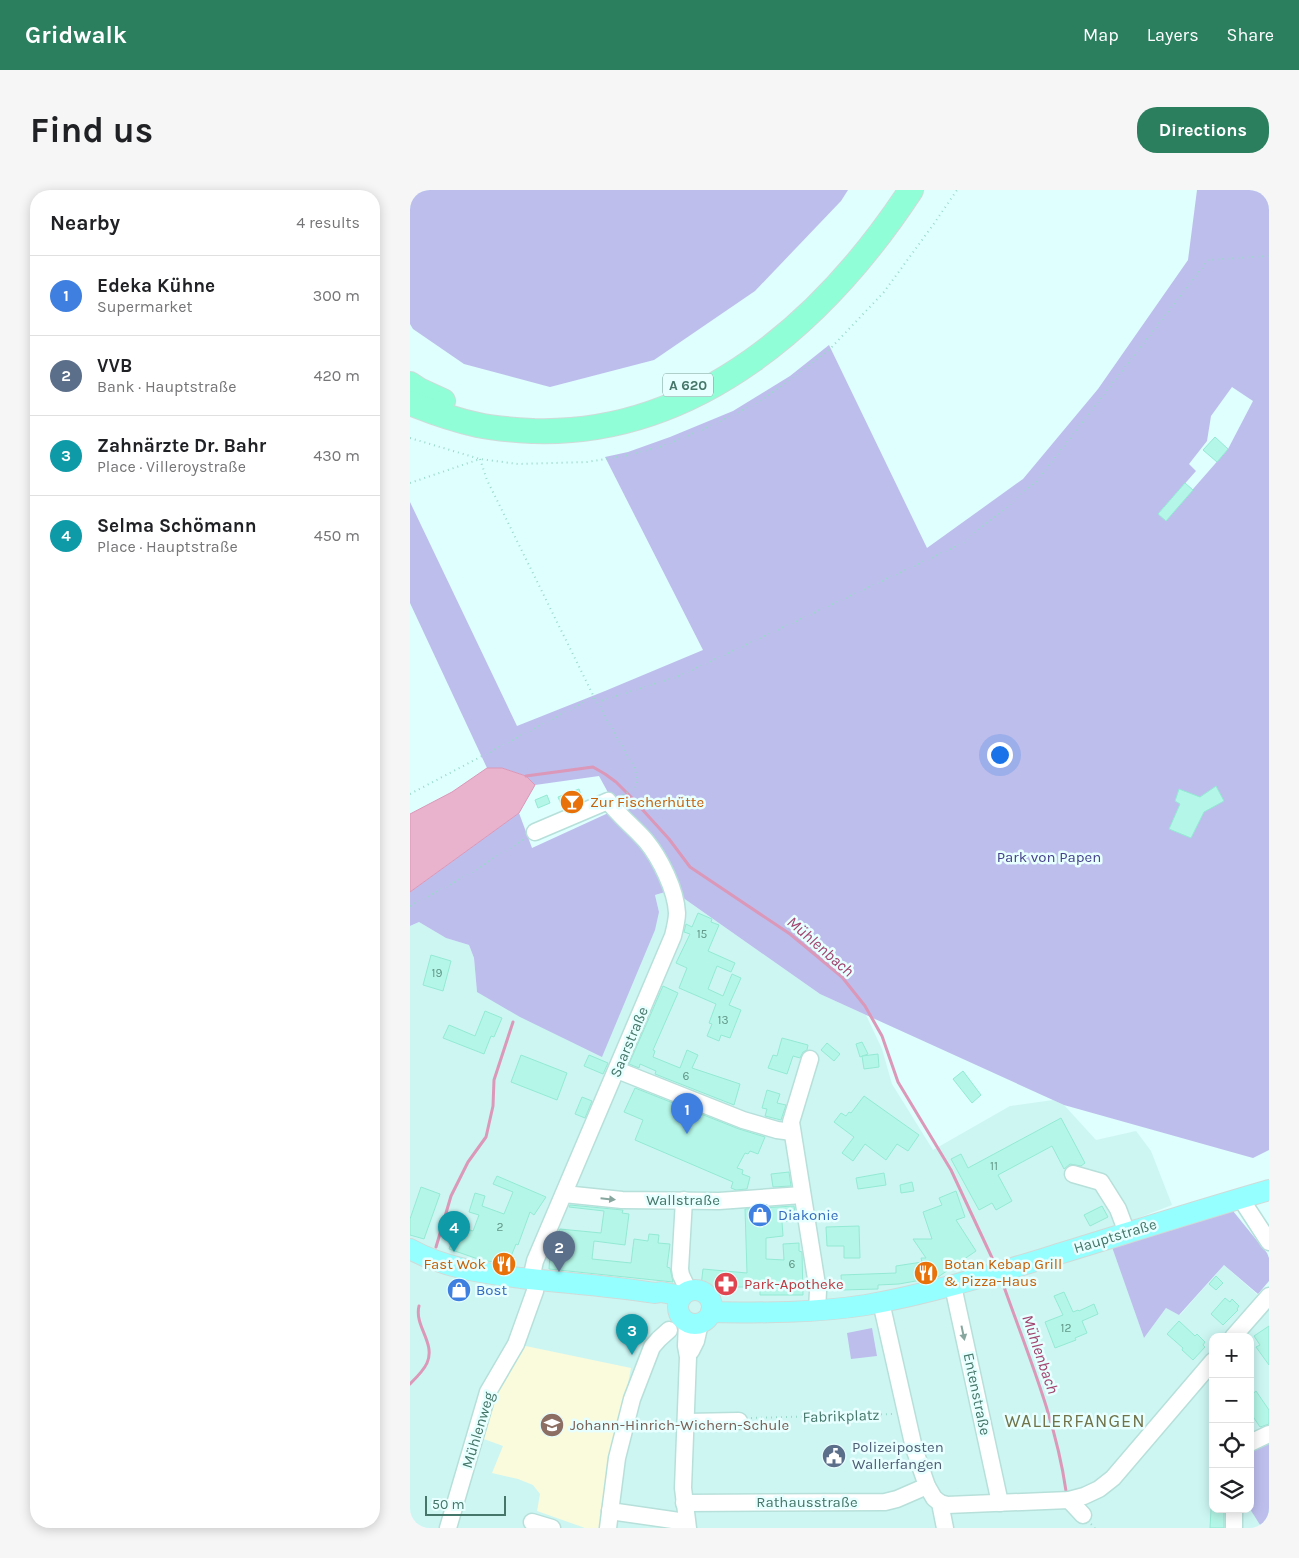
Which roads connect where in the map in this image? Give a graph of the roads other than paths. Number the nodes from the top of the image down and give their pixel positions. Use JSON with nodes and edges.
{"nodes":[{"id":1,"x":897,"y":190,"type":"edge"},
{"id":2,"x":912,"y":190,"type":"edge"},
{"id":3,"x":410,"y":384,"type":"edge"},
{"id":4,"x":410,"y":403,"type":"edge"},
{"id":5,"x":535,"y":832,"type":"road end"},
{"id":6,"x":810,"y":1059,"type":"dead end"},
{"id":7,"x":617,"y":1070,"type":"junction"},
{"id":8,"x":792,"y":1132,"type":"junction"},
{"id":9,"x":1073,"y":1174,"type":"dead end"},
{"id":10,"x":1269,"y":1190,"type":"edge"},
{"id":11,"x":564,"y":1194,"type":"junction"},
{"id":12,"x":802,"y":1195,"type":"junction"},
{"id":13,"x":1241,"y":1198,"type":"junction"},
{"id":14,"x":684,"y":1200,"type":"junction"},
{"id":15,"x":1127,"y":1233,"type":"junction"},
{"id":16,"x":1269,"y":1242,"type":"edge"},
{"id":17,"x":423,"y":1255,"type":"edge"},
{"id":18,"x":534,"y":1279,"type":"junction"},
{"id":19,"x":953,"y":1286,"type":"junction"},
{"id":20,"x":1269,"y":1296,"type":"edge"},
{"id":21,"x":881,"y":1302,"type":"junction"},
{"id":22,"x":694,"y":1308,"type":"junction"},
{"id":23,"x":817,"y":1310,"type":"junction"},
{"id":24,"x":669,"y":1330,"type":"dead end"},
{"id":25,"x":1237,"y":1333,"type":"edge"},
{"id":26,"x":1209,"y":1366,"type":"edge"},
{"id":27,"x":739,"y":1421,"type":"road end"},
{"id":28,"x":686,"y":1422,"type":"junction"},
{"id":29,"x":1269,"y":1434,"type":"edge"},
{"id":30,"x":1254,"y":1441,"type":"edge"},
{"id":31,"x":927,"y":1486,"type":"junction"},
{"id":32,"x":1069,"y":1500,"type":"junction"},
{"id":33,"x":684,"y":1503,"type":"junction"},
{"id":34,"x":940,"y":1503,"type":"junction"},
{"id":35,"x":1000,"y":1503,"type":"junction"},
{"id":36,"x":610,"y":1511,"type":"junction"},
{"id":37,"x":1234,"y":1513,"type":"edge"},
{"id":38,"x":1083,"y":1515,"type":"dead end"},
{"id":39,"x":532,"y":1522,"type":"dead end"},
{"id":40,"x":687,"y":1525,"type":"edge"},
{"id":41,"x":448,"y":1528,"type":"edge"},
{"id":42,"x":550,"y":1528,"type":"edge"},
{"id":43,"x":608,"y":1528,"type":"edge"},
{"id":44,"x":945,"y":1528,"type":"edge"},
{"id":45,"x":1234,"y":1528,"type":"edge"}],
"edges":[{"from":1,"to":3,"type":"highway","number":"A 620"},
{"from":2,"to":4,"type":"highway"},
{"from":5,"to":7,"type":"street","name":"Saarstraße"},
{"from":6,"to":8,"type":"street"},
{"from":7,"to":8,"type":"street"},
{"from":7,"to":11,"type":"street","name":"Saarstraße"},
{"from":8,"to":12,"type":"street"},
{"from":9,"to":15,"type":"street"},
{"from":10,"to":13,"type":"main road","name":"Hauptstraße"},
{"from":11,"to":14,"type":"street","name":"Wallstraße","one_way":true},
{"from":11,"to":18,"type":"street","name":"Saarstraße"},
{"from":12,"to":14,"type":"street","name":"Wallstraße"},
{"from":12,"to":23,"type":"street"},
{"from":13,"to":15,"type":"main road","name":"Hauptstraße"},
{"from":13,"to":16,"type":"street"},
{"from":14,"to":22,"type":"street"},
{"from":15,"to":19,"type":"main road","name":"Hauptstraße"},
{"from":17,"to":18,"type":"main road","name":"Hauptstraße"},
{"from":18,"to":22,"type":"main road","name":"Hauptstraße"},
{"from":18,"to":41,"type":"street","name":"Mühlenweg"},
{"from":19,"to":21,"type":"main road","name":"Hauptstraße"},
{"from":19,"to":35,"type":"street","name":"Entenstraße","one_way":true},
{"from":20,"to":25,"type":"street"},
{"from":21,"to":23,"type":"main road","name":"Hauptstraße"},
{"from":21,"to":31,"type":"street"},
{"from":22,"to":23,"type":"main road","name":"Hauptstraße"},
{"from":22,"to":28,"type":"street"},
{"from":24,"to":36,"type":"street"},
{"from":26,"to":32,"type":"street"},
{"from":27,"to":28,"type":"street"},
{"from":28,"to":33,"type":"street"},
{"from":29,"to":30,"type":"street"},
{"from":31,"to":33,"type":"street","name":"Rathausstraße"},
{"from":31,"to":34,"type":"street"},
{"from":32,"to":35,"type":"street"},
{"from":32,"to":38,"type":"street"},
{"from":33,"to":40,"type":"street"},
{"from":34,"to":35,"type":"street"},
{"from":34,"to":44,"type":"street"},
{"from":36,"to":40,"type":"street"},
{"from":36,"to":43,"type":"street"},
{"from":37,"to":45,"type":"street"},
{"from":39,"to":42,"type":"street"}]}
